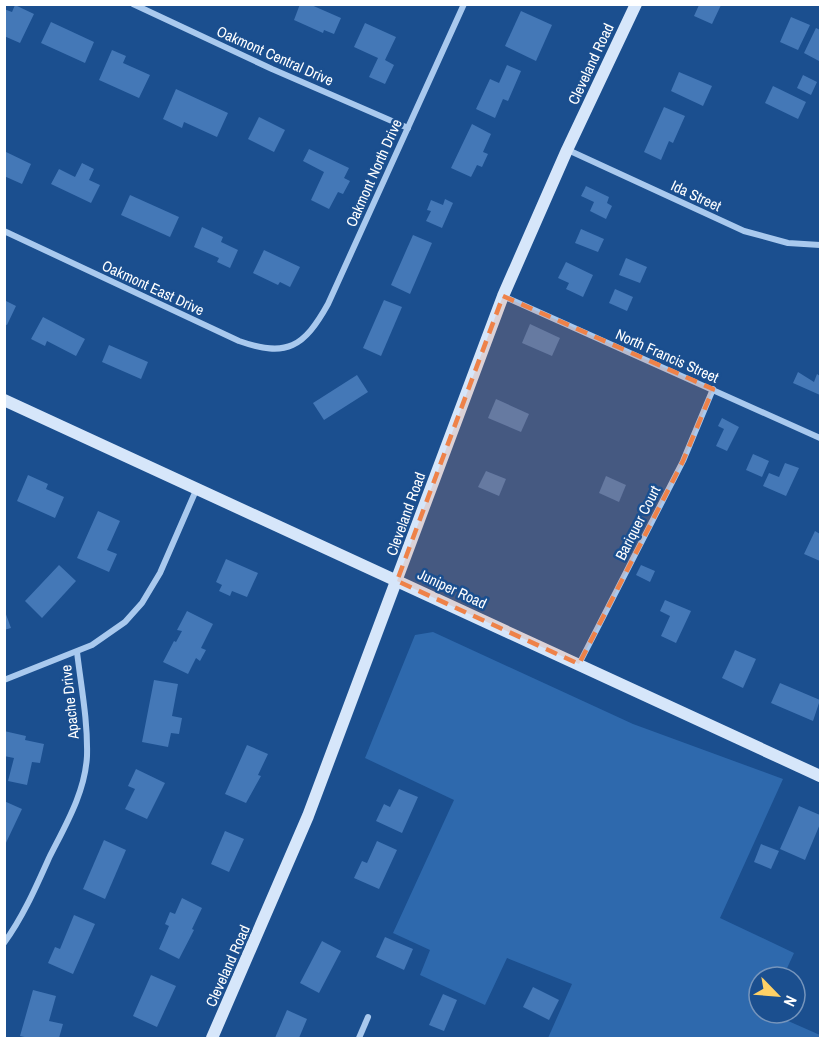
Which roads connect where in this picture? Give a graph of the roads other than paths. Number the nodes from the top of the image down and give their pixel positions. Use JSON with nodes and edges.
{"nodes":[{"id":1,"x":133,"y":4,"type":"edge"},
{"id":2,"x":465,"y":4,"type":"edge"},
{"id":3,"x":636,"y":4,"type":"edge"},
{"id":4,"x":408,"y":128,"type":"junction"},
{"id":5,"x":567,"y":150,"type":"junction"},
{"id":6,"x":4,"y":231,"type":"edge"},
{"id":7,"x":820,"y":245,"type":"edge"},
{"id":8,"x":504,"y":296,"type":"junction"},
{"id":9,"x":296,"y":344,"type":"joint"},
{"id":10,"x":712,"y":389,"type":"junction"},
{"id":11,"x":4,"y":400,"type":"edge"},
{"id":12,"x":820,"y":438,"type":"edge"},
{"id":13,"x":197,"y":487,"type":"junction"},
{"id":14,"x":398,"y":581,"type":"junction"},
{"id":15,"x":77,"y":652,"type":"junction"},
{"id":16,"x":579,"y":664,"type":"junction"},
{"id":17,"x":4,"y":680,"type":"edge"},
{"id":18,"x":820,"y":776,"type":"edge"},
{"id":19,"x":4,"y":943,"type":"edge"},
{"id":20,"x":368,"y":1017,"type":"dead end"},
{"id":21,"x":212,"y":1038,"type":"edge"},
{"id":22,"x":359,"y":1038,"type":"edge"}],
"edges":[{"from":1,"to":4,"type":"street","name":"Oakmont Central Drive"},
{"from":2,"to":4,"type":"street","name":"Oakmont North Drive"},
{"from":3,"to":5,"type":"main road","name":"Cleveland Road"},
{"from":4,"to":9,"type":"street","name":"Oakmont North Drive"},
{"from":5,"to":7,"type":"street","name":"Ida Street"},
{"from":5,"to":8,"type":"main road","name":"Cleveland Road"},
{"from":6,"to":9,"type":"street","name":"Oakmont East Drive"},
{"from":8,"to":10,"type":"street","name":"North Francis Street"},
{"from":8,"to":14,"type":"main road","name":"Cleveland Road"},
{"from":10,"to":12,"type":"street","name":"North Francis Street"},
{"from":10,"to":16,"type":"street","name":"Bariquer Court"},
{"from":11,"to":13,"type":"main road","name":"Juniper Road"},
{"from":13,"to":14,"type":"main road","name":"Juniper Road"},
{"from":13,"to":15,"type":"street","name":"Apache Drive"},
{"from":14,"to":16,"type":"main road","name":"Juniper Road"},
{"from":14,"to":21,"type":"main road","name":"Cleveland Road"},
{"from":15,"to":17,"type":"street"},
{"from":15,"to":19,"type":"street","name":"Apache Drive"},
{"from":16,"to":18,"type":"main road","name":"Juniper Road"},
{"from":20,"to":22,"type":"street"}]}
